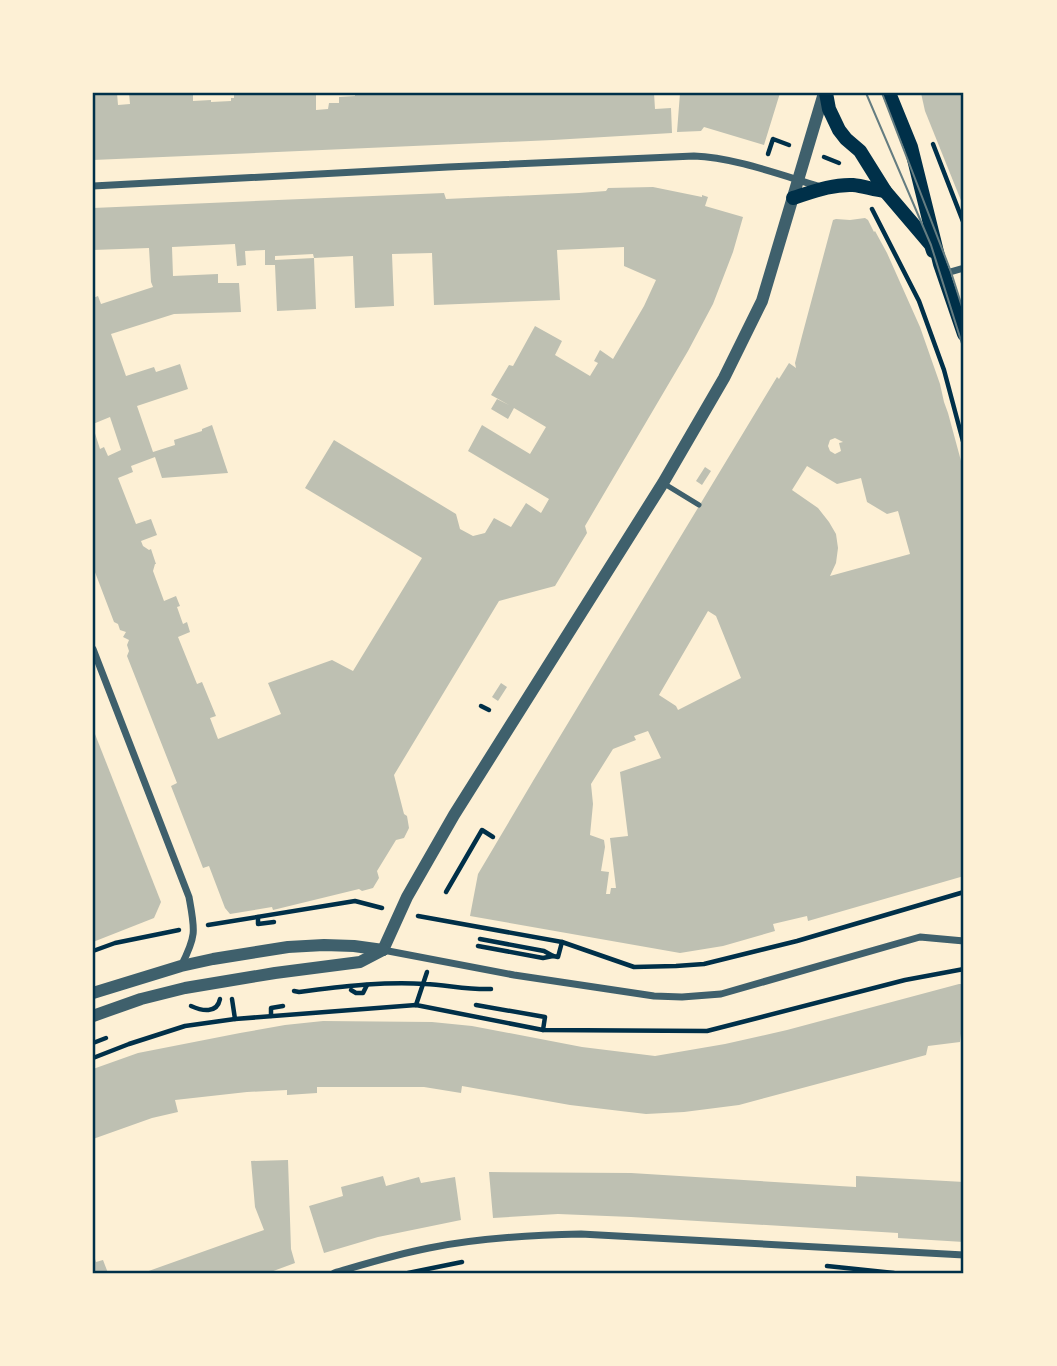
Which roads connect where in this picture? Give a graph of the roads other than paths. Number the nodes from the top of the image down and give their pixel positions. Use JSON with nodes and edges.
{"nodes":[{"id":1,"x":825,"y":93,"type":"edge"},
{"id":2,"x":888,"y":93,"type":"edge"},
{"id":3,"x":798,"y":180,"type":"junction"},
{"id":4,"x":93,"y":186,"type":"edge"},
{"id":5,"x":825,"y":189,"type":"junction"},
{"id":6,"x":885,"y":191,"type":"junction"},
{"id":7,"x":793,"y":198,"type":"junction"},
{"id":8,"x":964,"y":268,"type":"edge"},
{"id":9,"x":942,"y":269,"type":"junction"},
{"id":10,"x":964,"y":334,"type":"edge"},
{"id":11,"x":663,"y":483,"type":"junction"},
{"id":12,"x":699,"y":505,"type":"dead end"},
{"id":13,"x":93,"y":649,"type":"edge"},
{"id":14,"x":964,"y":941,"type":"edge"},
{"id":15,"x":383,"y":950,"type":"junction"},
{"id":16,"x":181,"y":966,"type":"junction"},
{"id":17,"x":93,"y":993,"type":"edge"},
{"id":18,"x":93,"y":1016,"type":"edge"},
{"id":19,"x":964,"y":1255,"type":"edge"},
{"id":20,"x":334,"y":1273,"type":"edge"}],
"edges":[{"from":1,"to":3,"type":"street"},
{"from":1,"to":6,"type":"main road"},
{"from":2,"to":9,"type":"main road"},
{"from":3,"to":4,"type":"street"},
{"from":3,"to":5,"type":"street"},
{"from":3,"to":7,"type":"street"},
{"from":5,"to":6,"type":"main road"},
{"from":5,"to":7,"type":"main road"},
{"from":6,"to":9,"type":"main road"},
{"from":7,"to":11,"type":"street"},
{"from":8,"to":9,"type":"street"},
{"from":9,"to":10,"type":"main road"},
{"from":11,"to":12,"type":"lane"},
{"from":11,"to":15,"type":"street"},
{"from":13,"to":16,"type":"street"},
{"from":14,"to":15,"type":"street"},
{"from":15,"to":16,"type":"street"},
{"from":15,"to":18,"type":"street"},
{"from":16,"to":17,"type":"street"},
{"from":19,"to":20,"type":"street"}]}
